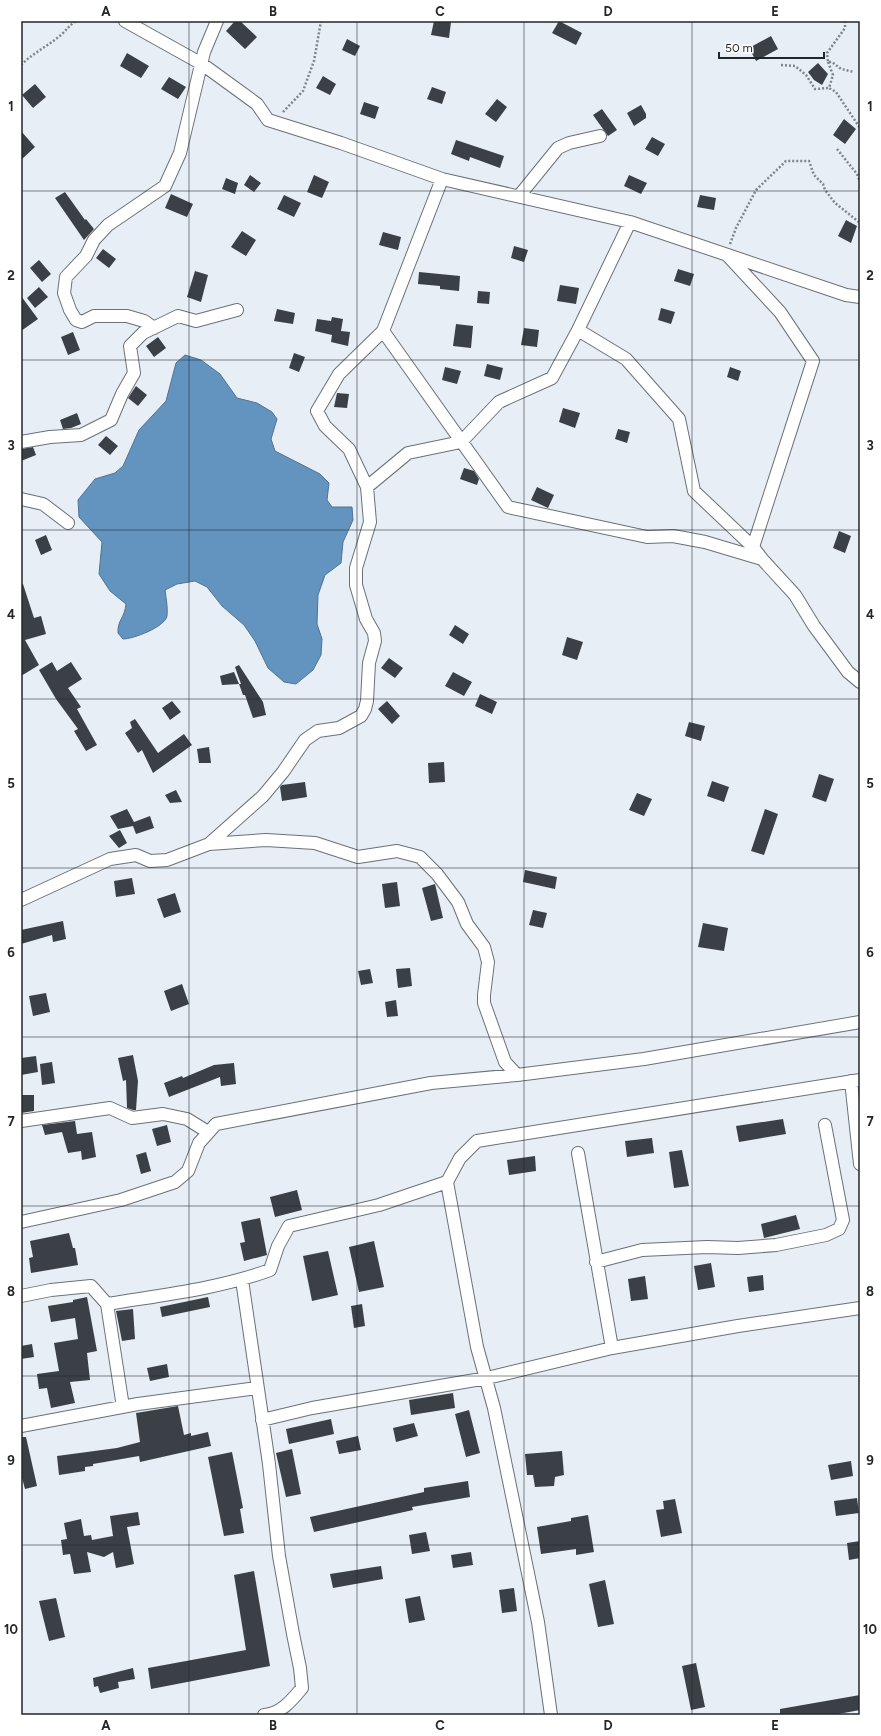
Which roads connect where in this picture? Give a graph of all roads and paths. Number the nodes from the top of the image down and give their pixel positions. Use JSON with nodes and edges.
{"nodes":[{"id":1,"x":76,"y":21,"type":"edge"},
{"id":2,"x":125,"y":21,"type":"edge"},
{"id":3,"x":217,"y":21,"type":"edge"},
{"id":4,"x":321,"y":21,"type":"edge"},
{"id":5,"x":845,"y":21,"type":"edge"},
{"id":6,"x":828,"y":62,"type":"junction"},
{"id":7,"x":202,"y":64,"type":"junction"},
{"id":8,"x":21,"y":65,"type":"edge"},
{"id":9,"x":781,"y":65,"type":"dead end"},
{"id":10,"x":854,"y":72,"type":"dead end"},
{"id":11,"x":829,"y":88,"type":"junction"},
{"id":12,"x":282,"y":114,"type":"dead end"},
{"id":13,"x":860,"y":128,"type":"edge"},
{"id":14,"x":600,"y":136,"type":"dead end"},
{"id":15,"x":837,"y":149,"type":"dead end"},
{"id":16,"x":442,"y":179,"type":"junction"},
{"id":17,"x":860,"y":182,"type":"edge"},
{"id":18,"x":519,"y":196,"type":"junction"},
{"id":19,"x":630,"y":222,"type":"junction"},
{"id":20,"x":860,"y":223,"type":"edge"},
{"id":21,"x":726,"y":254,"type":"junction"},
{"id":22,"x":860,"y":297,"type":"edge"},
{"id":23,"x":237,"y":310,"type":"dead end"},
{"id":24,"x":154,"y":328,"type":"junction"},
{"id":25,"x":578,"y":330,"type":"junction"},
{"id":26,"x":383,"y":331,"type":"junction"},
{"id":27,"x":21,"y":442,"type":"edge"},
{"id":28,"x":461,"y":442,"type":"junction"},
{"id":29,"x":367,"y":487,"type":"junction"},
{"id":30,"x":21,"y":498,"type":"edge"},
{"id":31,"x":68,"y":522,"type":"dead end"},
{"id":32,"x":753,"y":547,"type":"junction"},
{"id":33,"x":762,"y":559,"type":"junction"},
{"id":34,"x":860,"y":682,"type":"edge"},
{"id":35,"x":209,"y":844,"type":"junction"},
{"id":36,"x":21,"y":900,"type":"edge"},
{"id":37,"x":860,"y":1022,"type":"edge"},
{"id":38,"x":517,"y":1075,"type":"junction"},
{"id":39,"x":855,"y":1081,"type":"edge"},
{"id":40,"x":21,"y":1121,"type":"edge"},
{"id":41,"x":825,"y":1126,"type":"dead end"},
{"id":42,"x":208,"y":1132,"type":"junction"},
{"id":43,"x":578,"y":1153,"type":"dead end"},
{"id":44,"x":860,"y":1164,"type":"edge"},
{"id":45,"x":447,"y":1182,"type":"junction"},
{"id":46,"x":21,"y":1222,"type":"edge"},
{"id":47,"x":596,"y":1262,"type":"junction"},
{"id":48,"x":242,"y":1280,"type":"junction"},
{"id":49,"x":21,"y":1296,"type":"edge"},
{"id":50,"x":107,"y":1304,"type":"junction"},
{"id":51,"x":860,"y":1308,"type":"edge"},
{"id":52,"x":612,"y":1348,"type":"junction"},
{"id":53,"x":486,"y":1378,"type":"junction"},
{"id":54,"x":257,"y":1388,"type":"junction"},
{"id":55,"x":123,"y":1407,"type":"junction"},
{"id":56,"x":262,"y":1420,"type":"junction"},
{"id":57,"x":21,"y":1426,"type":"edge"},
{"id":58,"x":264,"y":1715,"type":"edge"},
{"id":59,"x":551,"y":1715,"type":"edge"}],
"edges":[{"from":1,"to":8,"type":"path"},
{"from":2,"to":7,"type":"street"},
{"from":3,"to":7,"type":"street"},
{"from":4,"to":12,"type":"path"},
{"from":5,"to":6,"type":"path"},
{"from":6,"to":10,"type":"path"},
{"from":6,"to":11,"type":"path"},
{"from":7,"to":16,"type":"street"},
{"from":7,"to":24,"type":"street"},
{"from":9,"to":11,"type":"path"},
{"from":11,"to":13,"type":"path"},
{"from":14,"to":18,"type":"street"},
{"from":15,"to":17,"type":"path"},
{"from":16,"to":18,"type":"street"},
{"from":16,"to":26,"type":"street"},
{"from":18,"to":19,"type":"street"},
{"from":19,"to":21,"type":"street"},
{"from":19,"to":25,"type":"street"},
{"from":20,"to":21,"type":"path"},
{"from":21,"to":22,"type":"street"},
{"from":21,"to":32,"type":"street"},
{"from":23,"to":24,"type":"street"},
{"from":24,"to":27,"type":"street"},
{"from":25,"to":28,"type":"street"},
{"from":25,"to":32,"type":"street"},
{"from":26,"to":28,"type":"street"},
{"from":26,"to":29,"type":"street"},
{"from":28,"to":29,"type":"street"},
{"from":28,"to":33,"type":"street"},
{"from":29,"to":35,"type":"street"},
{"from":30,"to":31,"type":"street"},
{"from":32,"to":33,"type":"street"},
{"from":33,"to":34,"type":"street"},
{"from":35,"to":36,"type":"street"},
{"from":35,"to":38,"type":"street"},
{"from":37,"to":38,"type":"street"},
{"from":38,"to":42,"type":"street"},
{"from":39,"to":44,"type":"street"},
{"from":39,"to":45,"type":"street"},
{"from":40,"to":42,"type":"street"},
{"from":41,"to":47,"type":"street"},
{"from":42,"to":46,"type":"street"},
{"from":43,"to":47,"type":"street"},
{"from":45,"to":48,"type":"street"},
{"from":45,"to":53,"type":"street"},
{"from":47,"to":52,"type":"street"},
{"from":48,"to":50,"type":"street"},
{"from":48,"to":54,"type":"street"},
{"from":49,"to":50,"type":"street"},
{"from":50,"to":55,"type":"street"},
{"from":51,"to":52,"type":"street"},
{"from":52,"to":53,"type":"street"},
{"from":53,"to":56,"type":"street"},
{"from":53,"to":59,"type":"street"},
{"from":54,"to":55,"type":"street"},
{"from":54,"to":56,"type":"street"},
{"from":55,"to":57,"type":"street"},
{"from":56,"to":58,"type":"street"}]}
